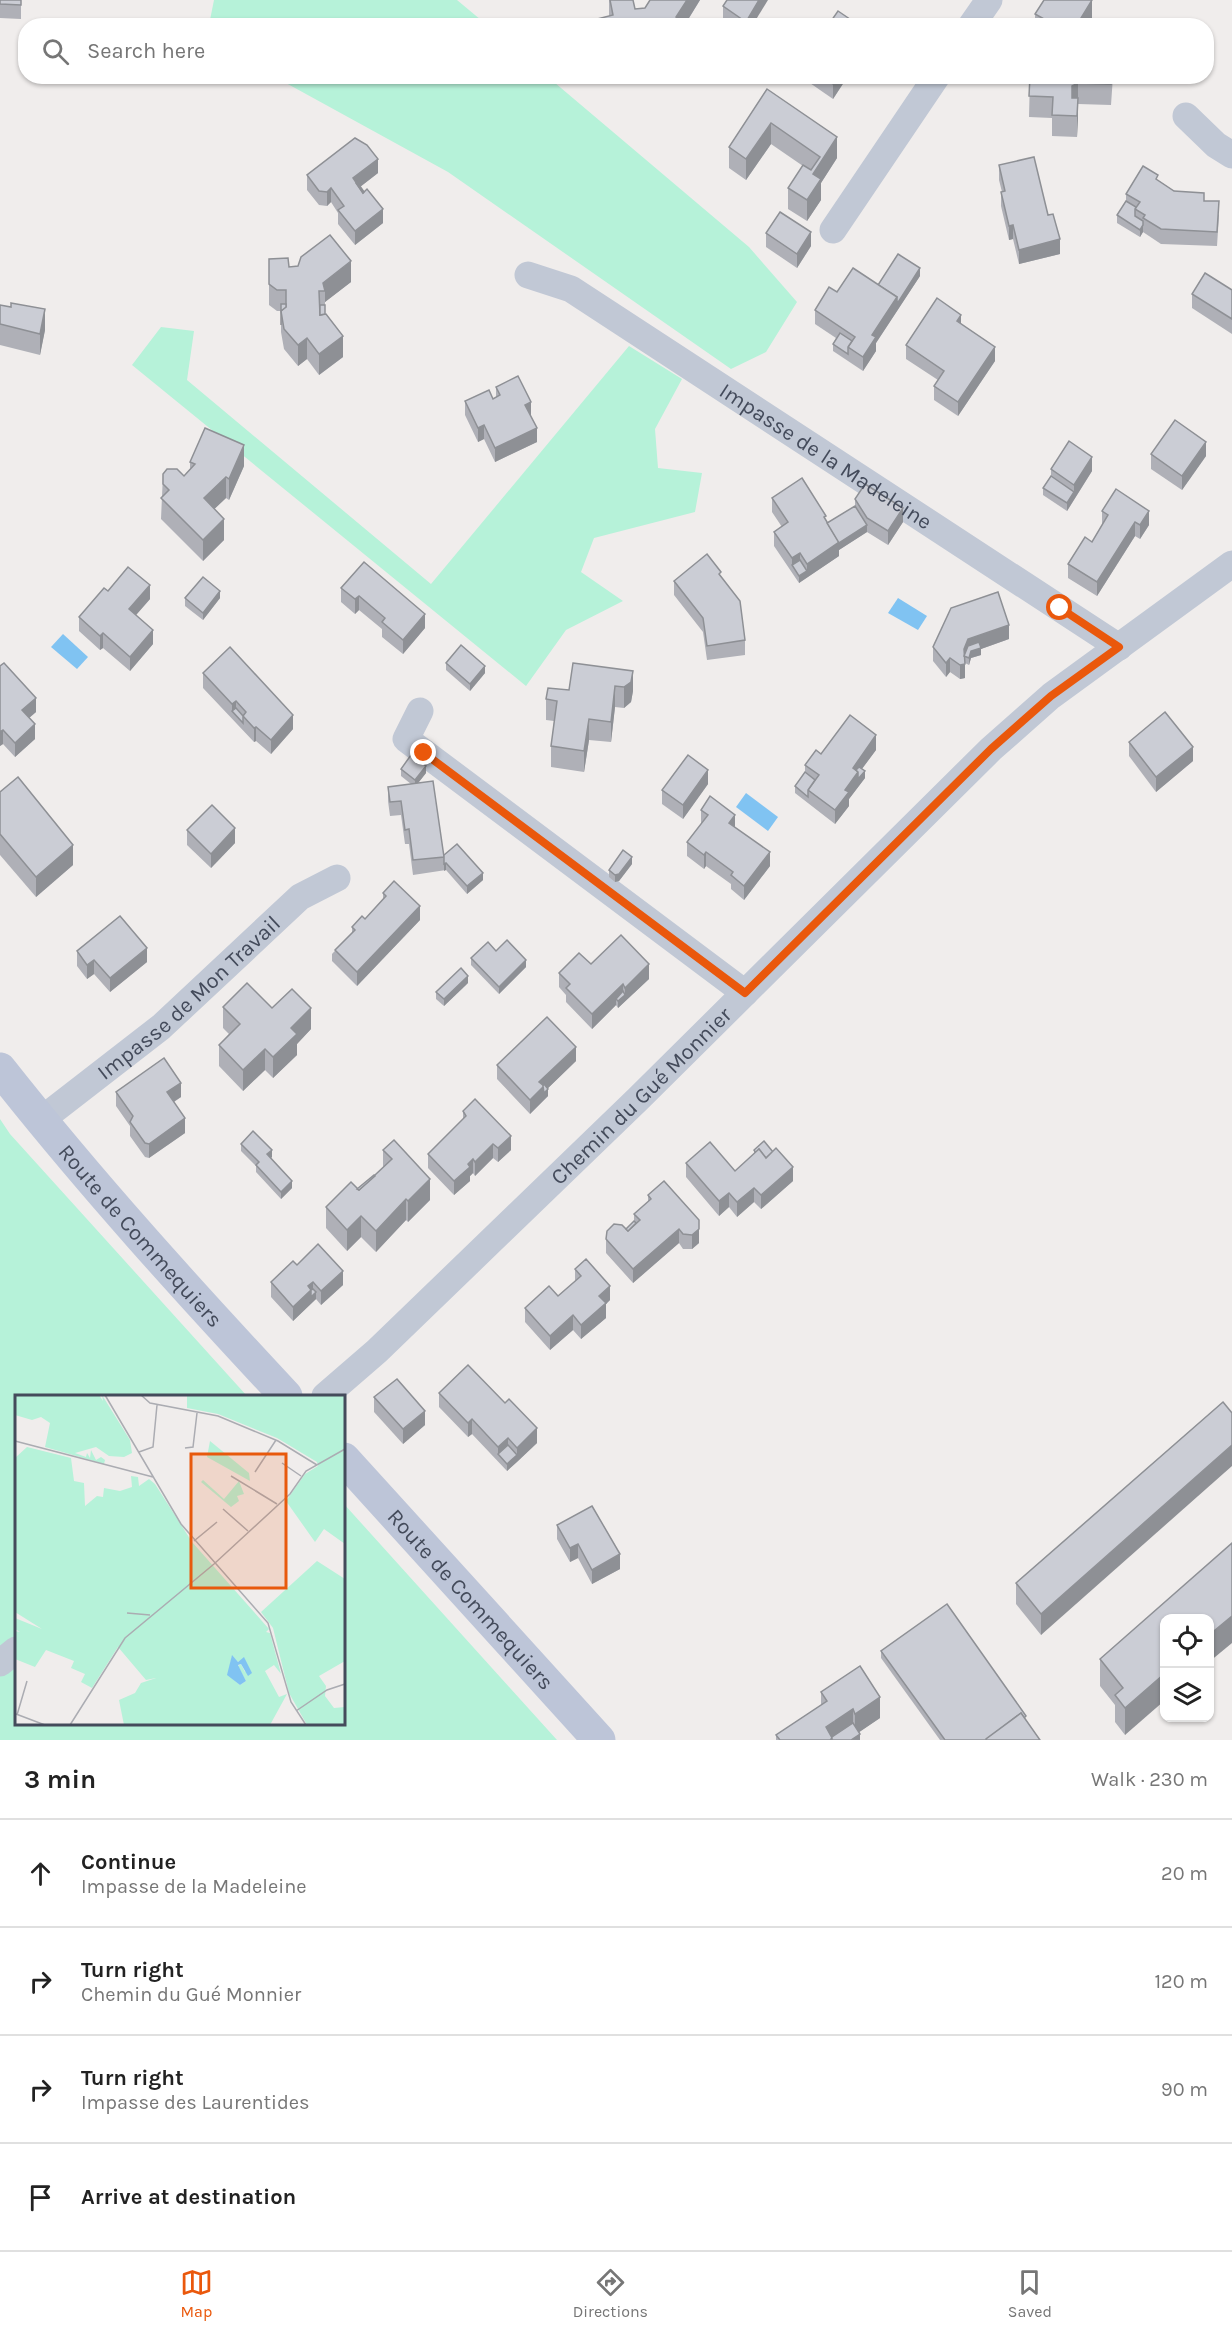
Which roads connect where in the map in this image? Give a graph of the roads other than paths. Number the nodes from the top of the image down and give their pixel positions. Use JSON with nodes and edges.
{"nodes":[{"id":1,"x":989,"y":0,"type":"edge"},
{"id":2,"x":977,"y":18,"type":"edge"},
{"id":3,"x":932,"y":84,"type":"edge"},
{"id":4,"x":1186,"y":116,"type":"dead end"},
{"id":5,"x":1232,"y":155,"type":"edge"},
{"id":6,"x":833,"y":230,"type":"dead end"},
{"id":7,"x":528,"y":276,"type":"dead end"},
{"id":8,"x":1232,"y":564,"type":"edge"},
{"id":9,"x":1119,"y":647,"type":"junction"},
{"id":10,"x":420,"y":711,"type":"dead end"},
{"id":11,"x":338,"y":878,"type":"dead end"},
{"id":12,"x":745,"y":993,"type":"junction"},
{"id":13,"x":0,"y":1069,"type":"edge"},
{"id":14,"x":41,"y":1120,"type":"junction"},
{"id":15,"x":285,"y":1395,"type":"edge"},
{"id":16,"x":326,"y":1395,"type":"edge"},
{"id":17,"x":345,"y":1460,"type":"edge"},
{"id":18,"x":15,"y":1651,"type":"edge"},
{"id":19,"x":0,"y":1664,"type":"edge"},
{"id":20,"x":599,"y":1740,"type":"edge"}],
"edges":[{"from":1,"to":2,"type":"street"},
{"from":3,"to":6,"type":"street"},
{"from":4,"to":5,"type":"street"},
{"from":7,"to":9,"type":"street","name":"Impasse de la Madeleine"},
{"from":8,"to":9,"type":"street","name":"Chemin du Gué Monnier"},
{"from":9,"to":12,"type":"street","name":"Chemin du Gué Monnier"},
{"from":10,"to":12,"type":"street"},
{"from":11,"to":14,"type":"street","name":"Impasse de Mon Travail"},
{"from":12,"to":16,"type":"street","name":"Chemin du Gué Monnier"},
{"from":13,"to":14,"type":"street","name":"Route de Commequiers"},
{"from":14,"to":15,"type":"street","name":"Route de Commequiers"},
{"from":17,"to":20,"type":"street","name":"Route de Commequiers"},
{"from":18,"to":19,"type":"street"}]}
